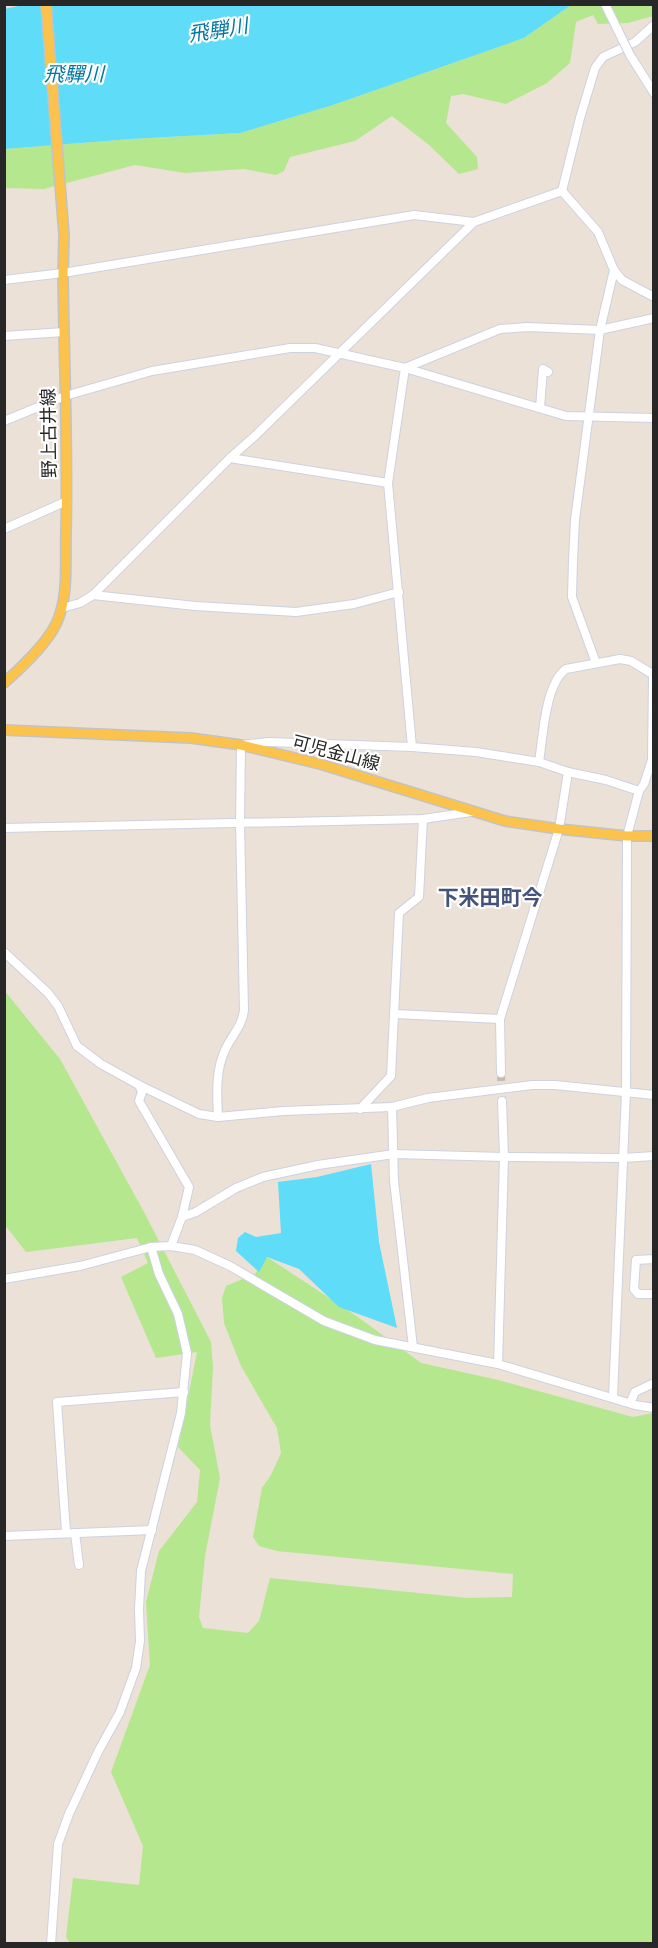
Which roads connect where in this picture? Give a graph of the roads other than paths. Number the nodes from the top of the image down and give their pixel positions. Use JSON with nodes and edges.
{"nodes":[{"id":1,"x":46,"y":4,"type":"edge"},
{"id":2,"x":605,"y":4,"type":"edge"},
{"id":3,"x":654,"y":25,"type":"edge"},
{"id":4,"x":654,"y":93,"type":"edge"},
{"id":5,"x":562,"y":191,"type":"junction"},
{"id":6,"x":474,"y":222,"type":"junction"},
{"id":7,"x":614,"y":270,"type":"junction"},
{"id":8,"x":63,"y":273,"type":"junction"},
{"id":9,"x":4,"y":280,"type":"edge"},
{"id":10,"x":654,"y":297,"type":"edge"},
{"id":11,"x":654,"y":318,"type":"edge"},
{"id":12,"x":600,"y":330,"type":"junction"},
{"id":13,"x":64,"y":332,"type":"junction"},
{"id":14,"x":4,"y":336,"type":"edge"},
{"id":15,"x":340,"y":354,"type":"junction"},
{"id":16,"x":405,"y":368,"type":"junction"},
{"id":17,"x":548,"y":372,"type":"dead end"},
{"id":18,"x":64,"y":396,"type":"junction"},
{"id":19,"x":540,"y":408,"type":"junction"},
{"id":20,"x":589,"y":417,"type":"junction"},
{"id":21,"x":654,"y":418,"type":"edge"},
{"id":22,"x":4,"y":421,"type":"edge"},
{"id":23,"x":230,"y":458,"type":"junction"},
{"id":24,"x":388,"y":483,"type":"junction"},
{"id":25,"x":67,"y":501,"type":"junction"},
{"id":26,"x":4,"y":529,"type":"edge"},
{"id":27,"x":399,"y":592,"type":"junction"},
{"id":28,"x":93,"y":595,"type":"junction"},
{"id":29,"x":62,"y":608,"type":"junction"},
{"id":30,"x":596,"y":663,"type":"junction"},
{"id":31,"x":653,"y":675,"type":"edge"},
{"id":32,"x":4,"y":682,"type":"edge"},
{"id":33,"x":4,"y":730,"type":"edge"},
{"id":34,"x":241,"y":745,"type":"junction"},
{"id":35,"x":412,"y":747,"type":"junction"},
{"id":36,"x":539,"y":762,"type":"junction"},
{"id":37,"x":568,"y":772,"type":"junction"},
{"id":38,"x":639,"y":790,"type":"junction"},
{"id":39,"x":475,"y":811,"type":"junction"},
{"id":40,"x":423,"y":819,"type":"junction"},
{"id":41,"x":240,"y":822,"type":"junction"},
{"id":42,"x":4,"y":828,"type":"edge"},
{"id":43,"x":560,"y":829,"type":"junction"},
{"id":44,"x":627,"y":836,"type":"junction"},
{"id":45,"x":654,"y":836,"type":"edge"},
{"id":46,"x":4,"y":952,"type":"edge"},
{"id":47,"x":395,"y":1014,"type":"junction"},
{"id":48,"x":500,"y":1019,"type":"junction"},
{"id":49,"x":501,"y":1073,"type":"tunnel mouth"},
{"id":50,"x":139,"y":1085,"type":"junction"},
{"id":51,"x":626,"y":1092,"type":"junction"},
{"id":52,"x":654,"y":1095,"type":"edge"},
{"id":53,"x":502,"y":1101,"type":"tunnel mouth"},
{"id":54,"x":392,"y":1107,"type":"junction"},
{"id":55,"x":360,"y":1109,"type":"junction"},
{"id":56,"x":218,"y":1118,"type":"junction"},
{"id":57,"x":394,"y":1154,"type":"junction"},
{"id":58,"x":654,"y":1156,"type":"edge"},
{"id":59,"x":504,"y":1157,"type":"junction"},
{"id":60,"x":623,"y":1158,"type":"junction"},
{"id":61,"x":182,"y":1217,"type":"junction"},
{"id":62,"x":171,"y":1246,"type":"junction"},
{"id":63,"x":151,"y":1247,"type":"junction"},
{"id":64,"x":654,"y":1259,"type":"edge"},
{"id":65,"x":4,"y":1279,"type":"edge"},
{"id":66,"x":654,"y":1294,"type":"edge"},
{"id":67,"x":413,"y":1347,"type":"junction"},
{"id":68,"x":498,"y":1364,"type":"junction"},
{"id":69,"x":654,"y":1383,"type":"edge"},
{"id":70,"x":184,"y":1392,"type":"junction"},
{"id":71,"x":613,"y":1397,"type":"junction"},
{"id":72,"x":630,"y":1403,"type":"junction"},
{"id":73,"x":654,"y":1408,"type":"edge"},
{"id":74,"x":152,"y":1530,"type":"junction"},
{"id":75,"x":66,"y":1532,"type":"junction"},
{"id":76,"x":75,"y":1533,"type":"junction"},
{"id":77,"x":4,"y":1536,"type":"edge"},
{"id":78,"x":79,"y":1565,"type":"dead end"},
{"id":79,"x":51,"y":1944,"type":"edge"}],
"edges":[{"from":1,"to":8,"type":"main road","name":"野上古井線"},
{"from":2,"to":4,"type":"street","bridge":true},
{"from":3,"to":5,"type":"street"},
{"from":5,"to":6,"type":"street"},
{"from":5,"to":7,"type":"street"},
{"from":6,"to":8,"type":"street"},
{"from":6,"to":15,"type":"street"},
{"from":7,"to":10,"type":"street"},
{"from":7,"to":12,"type":"street"},
{"from":8,"to":9,"type":"street"},
{"from":8,"to":13,"type":"main road","name":"野上古井線"},
{"from":11,"to":12,"type":"street"},
{"from":12,"to":16,"type":"street"},
{"from":12,"to":20,"type":"street"},
{"from":13,"to":14,"type":"street"},
{"from":13,"to":18,"type":"main road","name":"野上古井線"},
{"from":15,"to":16,"type":"street"},
{"from":15,"to":18,"type":"street"},
{"from":15,"to":23,"type":"street"},
{"from":16,"to":19,"type":"street"},
{"from":16,"to":24,"type":"street"},
{"from":17,"to":19,"type":"street"},
{"from":18,"to":22,"type":"street"},
{"from":18,"to":25,"type":"main road","name":"野上古井線"},
{"from":19,"to":20,"type":"street"},
{"from":20,"to":21,"type":"street"},
{"from":20,"to":30,"type":"street"},
{"from":23,"to":24,"type":"street"},
{"from":23,"to":28,"type":"street"},
{"from":24,"to":27,"type":"street"},
{"from":25,"to":26,"type":"street"},
{"from":25,"to":29,"type":"main road","name":"野上古井線"},
{"from":27,"to":28,"type":"street"},
{"from":27,"to":35,"type":"street"},
{"from":28,"to":29,"type":"street"},
{"from":29,"to":32,"type":"main road","name":"野上古井線"},
{"from":30,"to":31,"type":"street"},
{"from":30,"to":36,"type":"street"},
{"from":31,"to":38,"type":"street"},
{"from":33,"to":34,"type":"main road","name":"可児金山線"},
{"from":34,"to":35,"type":"street"},
{"from":34,"to":39,"type":"main road","name":"可児金山線"},
{"from":34,"to":41,"type":"street"},
{"from":35,"to":36,"type":"street"},
{"from":36,"to":37,"type":"street"},
{"from":37,"to":38,"type":"street"},
{"from":37,"to":43,"type":"street"},
{"from":38,"to":44,"type":"street"},
{"from":39,"to":40,"type":"street"},
{"from":39,"to":43,"type":"main road","name":"可児金山線"},
{"from":40,"to":41,"type":"street"},
{"from":40,"to":47,"type":"street"},
{"from":41,"to":42,"type":"street"},
{"from":41,"to":56,"type":"street"},
{"from":43,"to":44,"type":"main road","name":"可児金山線"},
{"from":43,"to":48,"type":"street"},
{"from":44,"to":45,"type":"main road","name":"可児金山線"},
{"from":44,"to":51,"type":"street"},
{"from":46,"to":50,"type":"street"},
{"from":47,"to":48,"type":"street"},
{"from":47,"to":55,"type":"street"},
{"from":48,"to":49,"type":"street"},
{"from":50,"to":56,"type":"street"},
{"from":50,"to":61,"type":"street"},
{"from":51,"to":52,"type":"street"},
{"from":51,"to":54,"type":"street"},
{"from":51,"to":60,"type":"street"},
{"from":53,"to":59,"type":"street"},
{"from":54,"to":55,"type":"street"},
{"from":54,"to":57,"type":"street"},
{"from":55,"to":56,"type":"street"},
{"from":57,"to":59,"type":"street"},
{"from":57,"to":61,"type":"street"},
{"from":57,"to":67,"type":"street"},
{"from":58,"to":60,"type":"street"},
{"from":59,"to":60,"type":"street"},
{"from":59,"to":68,"type":"street"},
{"from":60,"to":71,"type":"street"},
{"from":61,"to":62,"type":"street"},
{"from":62,"to":63,"type":"street"},
{"from":62,"to":67,"type":"street"},
{"from":63,"to":65,"type":"street"},
{"from":63,"to":70,"type":"street"},
{"from":64,"to":66,"type":"street"},
{"from":67,"to":68,"type":"street"},
{"from":68,"to":71,"type":"street"},
{"from":69,"to":72,"type":"street"},
{"from":70,"to":74,"type":"street"},
{"from":70,"to":75,"type":"street"},
{"from":71,"to":72,"type":"street"},
{"from":72,"to":73,"type":"street"},
{"from":74,"to":76,"type":"street"},
{"from":74,"to":79,"type":"street"},
{"from":75,"to":76,"type":"street"},
{"from":75,"to":77,"type":"street"},
{"from":76,"to":78,"type":"street"}]}
